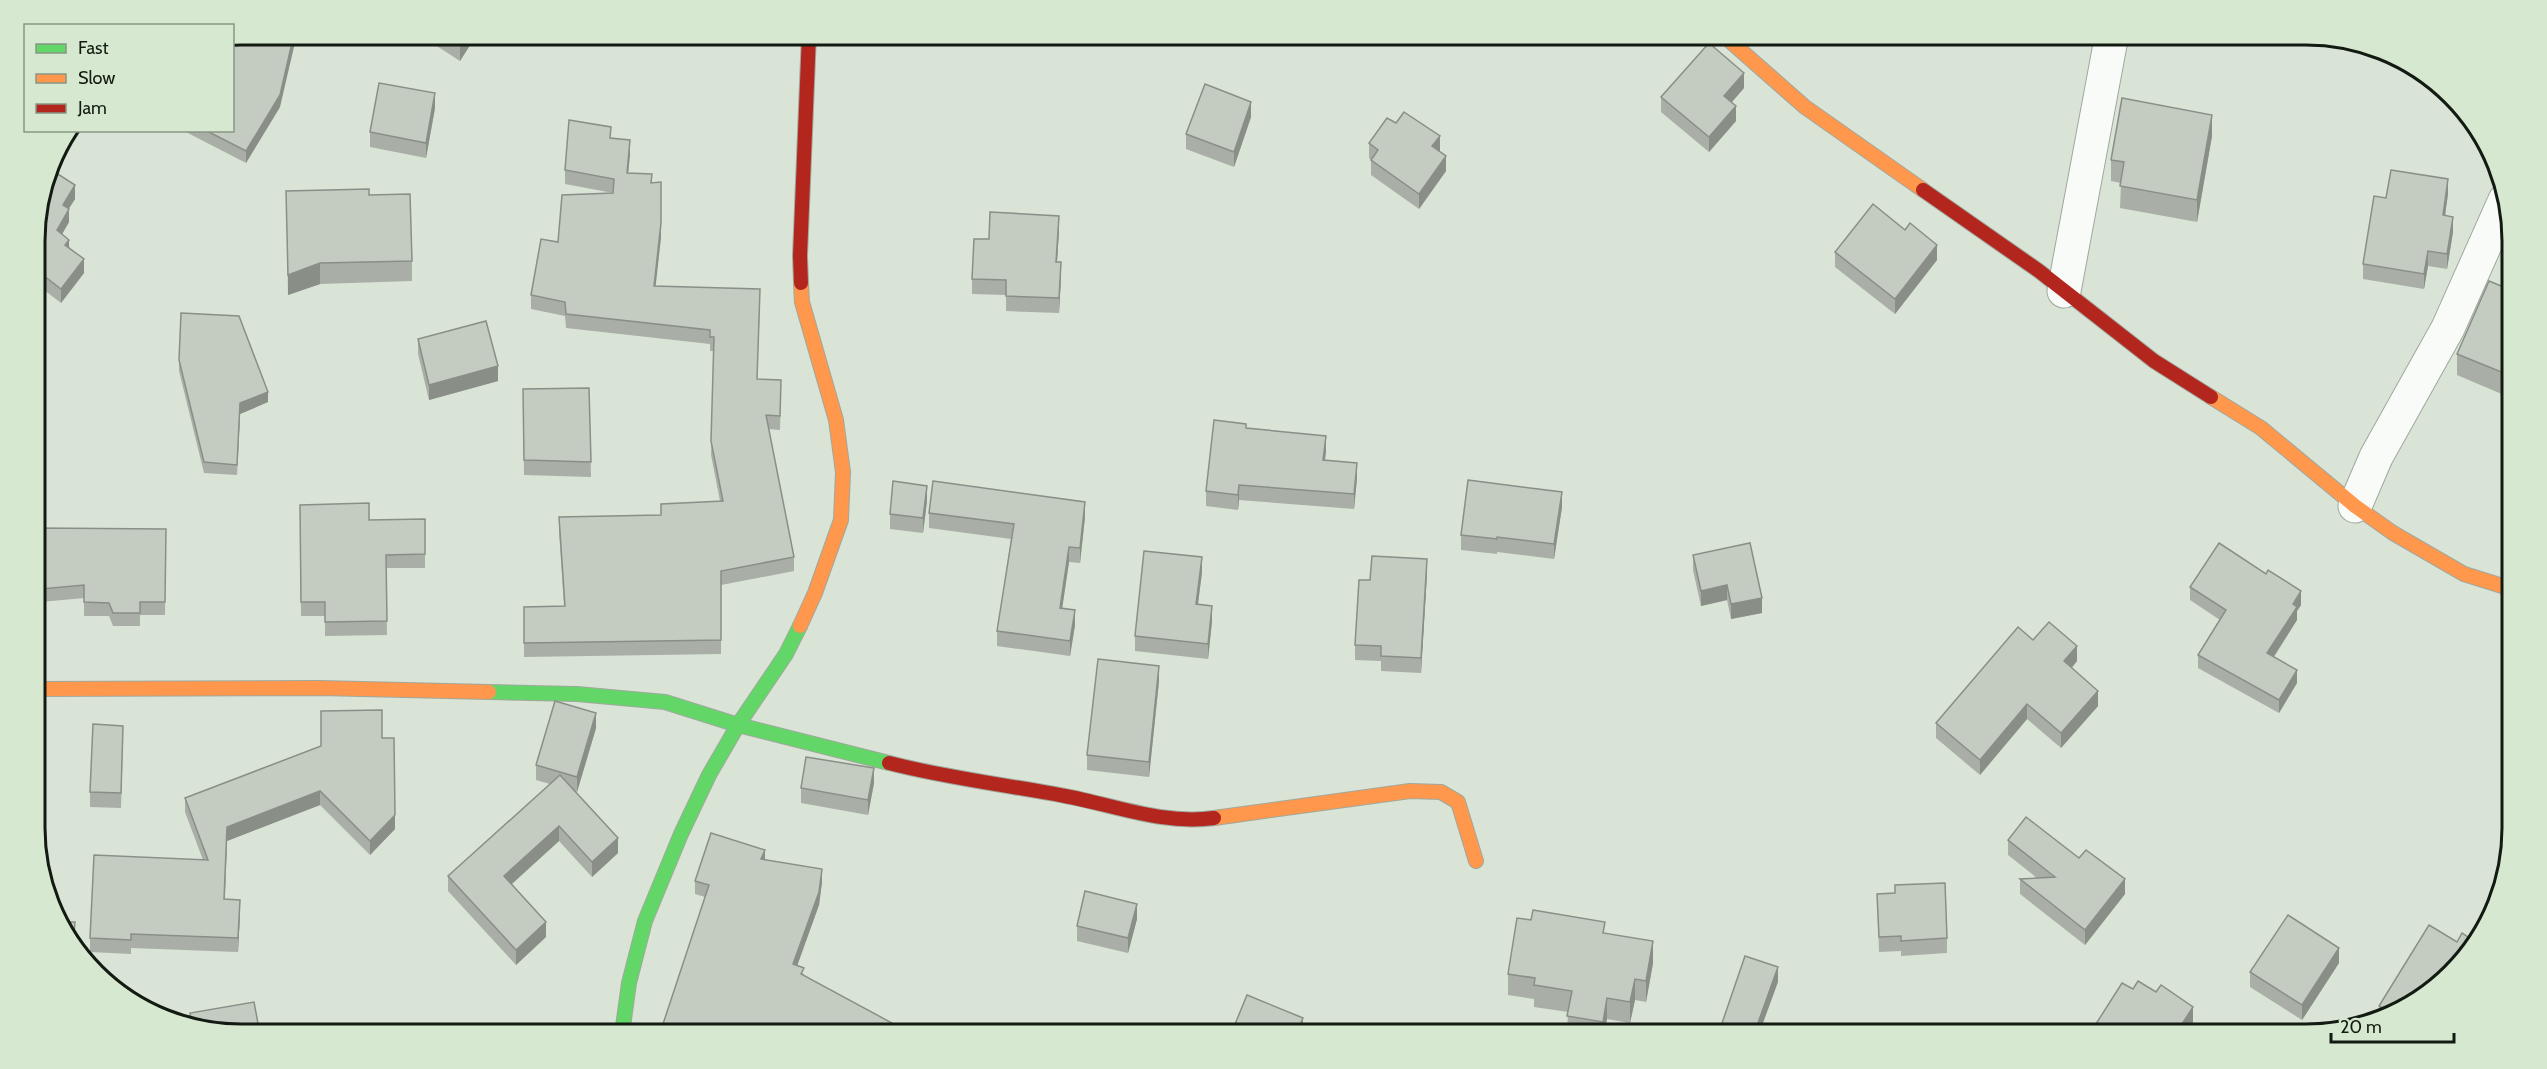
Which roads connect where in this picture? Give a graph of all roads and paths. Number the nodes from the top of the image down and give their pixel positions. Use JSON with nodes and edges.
{"nodes":[{"id":1,"x":809,"y":45,"type":"edge"},
{"id":2,"x":1735,"y":45,"type":"edge"},
{"id":3,"x":2110,"y":45,"type":"edge"},
{"id":4,"x":2499,"y":212,"type":"edge"},
{"id":5,"x":2064,"y":291,"type":"junction"},
{"id":6,"x":2355,"y":506,"type":"junction"},
{"id":7,"x":2502,"y":585,"type":"edge"},
{"id":8,"x":45,"y":689,"type":"edge"},
{"id":9,"x":738,"y":725,"type":"junction"},
{"id":10,"x":1476,"y":861,"type":"dead end"},
{"id":11,"x":623,"y":1024,"type":"edge"}],
"edges":[{"from":1,"to":9,"type":"street"},
{"from":2,"to":5,"type":"street"},
{"from":3,"to":5,"type":"street"},
{"from":4,"to":6,"type":"street"},
{"from":5,"to":6,"type":"street"},
{"from":6,"to":7,"type":"street"},
{"from":8,"to":9,"type":"street"},
{"from":9,"to":10,"type":"street"},
{"from":9,"to":11,"type":"street"}]}
